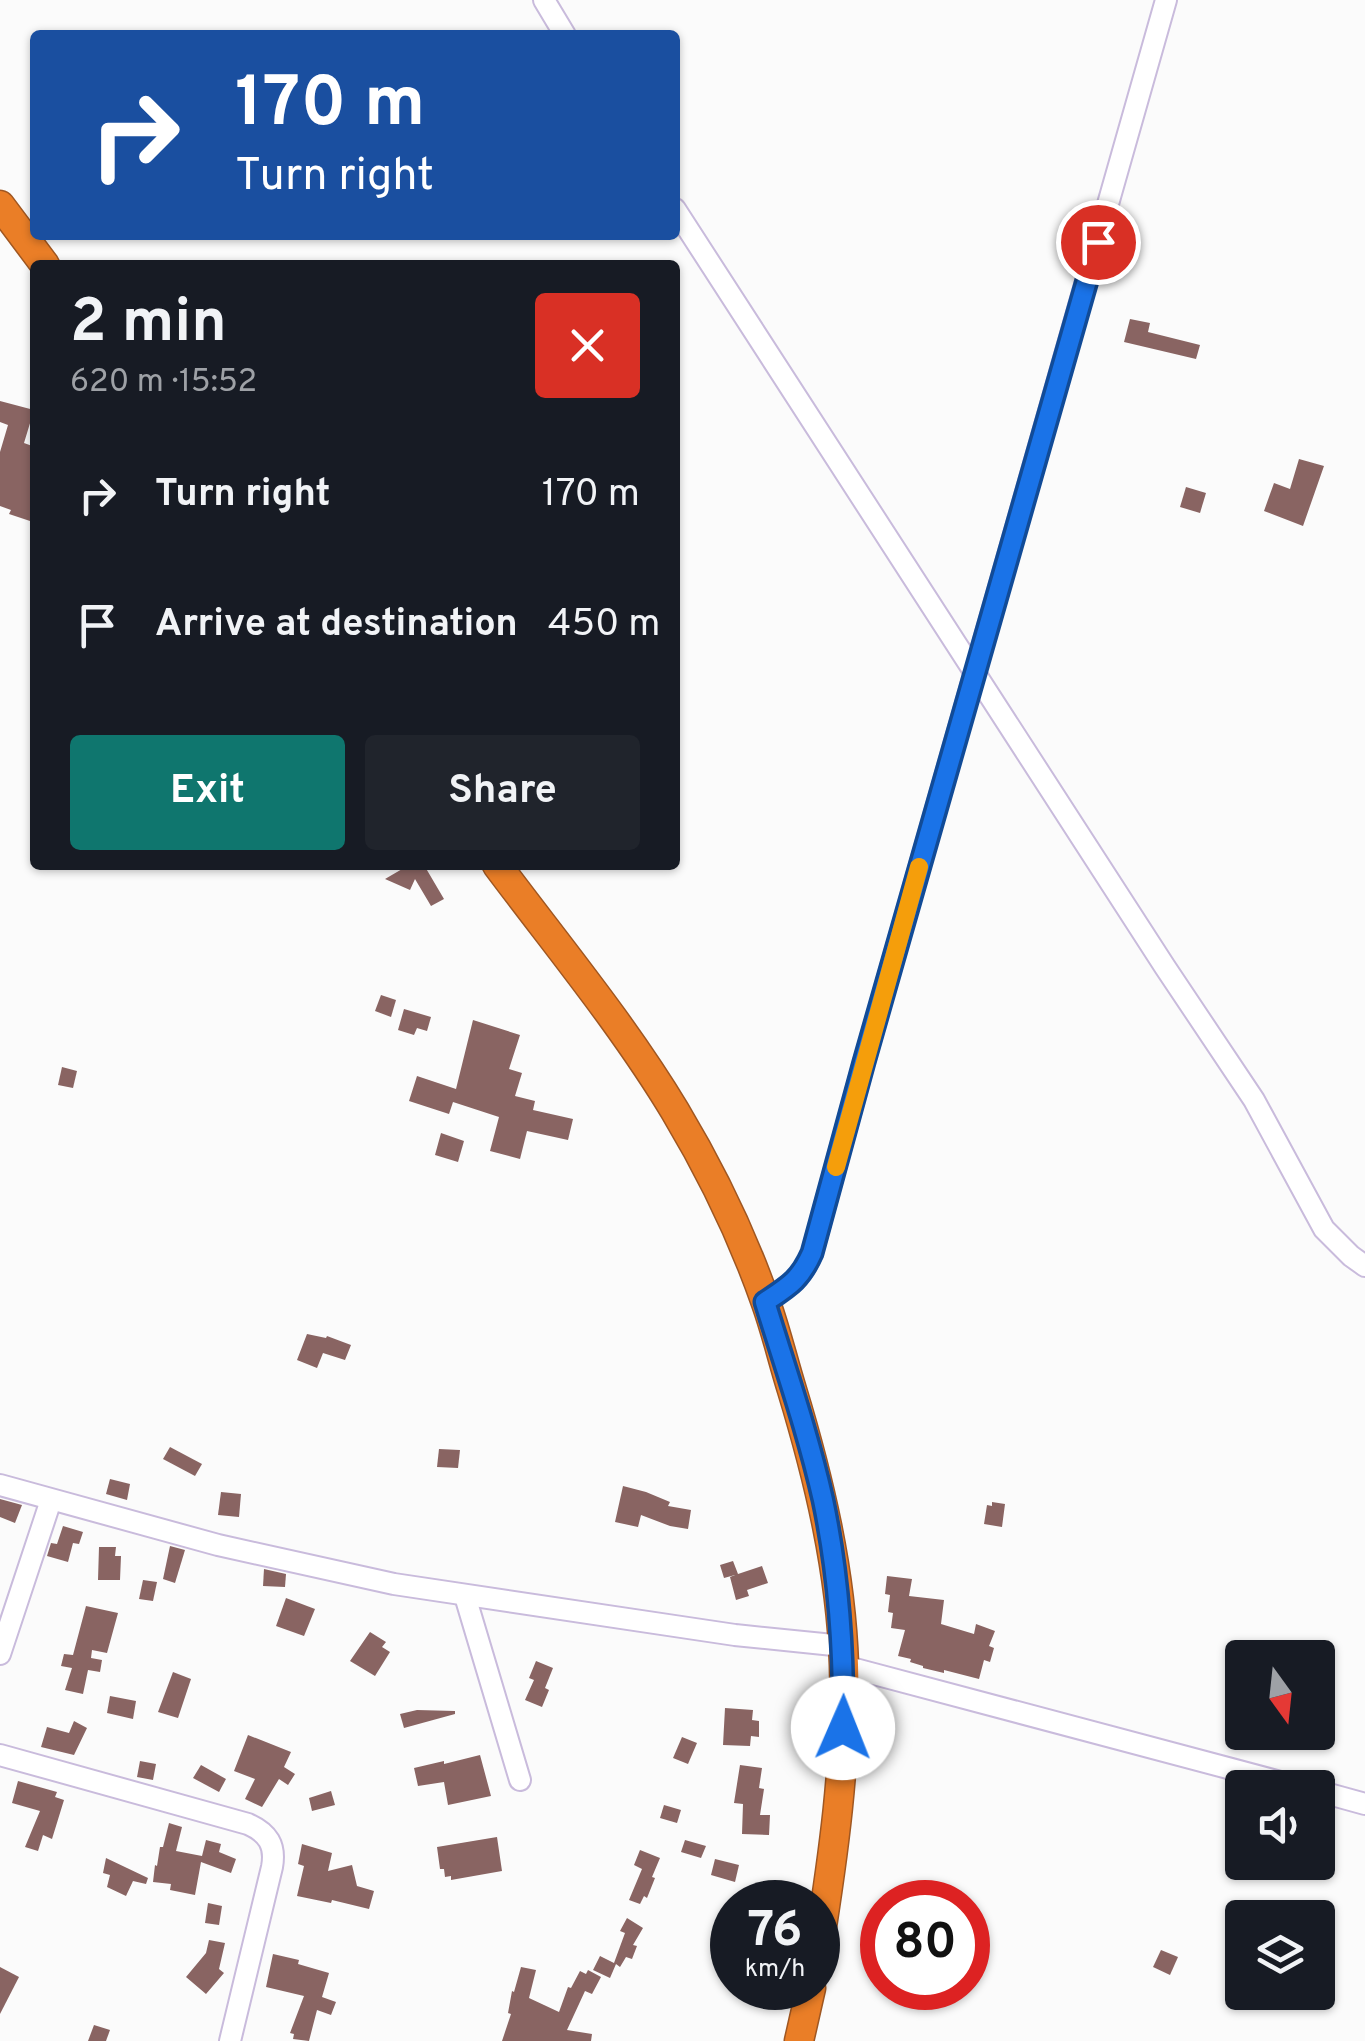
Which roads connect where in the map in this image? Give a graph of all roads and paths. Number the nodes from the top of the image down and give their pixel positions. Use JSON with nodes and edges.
{"nodes":[{"id":1,"x":544,"y":0,"type":"edge"},
{"id":2,"x":1166,"y":0,"type":"edge"},
{"id":3,"x":562,"y":30,"type":"edge"},
{"id":4,"x":0,"y":205,"type":"edge"},
{"id":5,"x":680,"y":216,"type":"edge"},
{"id":6,"x":41,"y":260,"type":"edge"},
{"id":7,"x":976,"y":672,"type":"junction"},
{"id":8,"x":500,"y":870,"type":"edge"},
{"id":9,"x":1365,"y":1266,"type":"edge"},
{"id":10,"x":765,"y":1302,"type":"junction"},
{"id":11,"x":0,"y":1485,"type":"edge"},
{"id":12,"x":50,"y":1500,"type":"junction"},
{"id":13,"x":465,"y":1596,"type":"junction"},
{"id":14,"x":0,"y":1654,"type":"edge"},
{"id":15,"x":844,"y":1656,"type":"junction"},
{"id":16,"x":0,"y":1756,"type":"edge"},
{"id":17,"x":1240,"y":1770,"type":"edge"},
{"id":18,"x":520,"y":1780,"type":"dead end"},
{"id":19,"x":1335,"y":1796,"type":"edge"},
{"id":20,"x":1365,"y":1804,"type":"edge"},
{"id":21,"x":829,"y":1880,"type":"edge"},
{"id":22,"x":806,"y":2010,"type":"edge"},
{"id":23,"x":230,"y":2041,"type":"edge"},
{"id":24,"x":799,"y":2041,"type":"edge"}],
"edges":[{"from":1,"to":3,"type":"street"},
{"from":2,"to":7,"type":"street"},
{"from":4,"to":6,"type":"highway"},
{"from":5,"to":7,"type":"street"},
{"from":7,"to":9,"type":"street"},
{"from":7,"to":10,"type":"street"},
{"from":8,"to":10,"type":"highway"},
{"from":10,"to":15,"type":"highway"},
{"from":11,"to":12,"type":"street"},
{"from":12,"to":13,"type":"street"},
{"from":12,"to":14,"type":"street"},
{"from":13,"to":15,"type":"street"},
{"from":13,"to":18,"type":"street"},
{"from":15,"to":17,"type":"street"},
{"from":15,"to":21,"type":"highway"},
{"from":16,"to":23,"type":"street"},
{"from":19,"to":20,"type":"street"},
{"from":22,"to":24,"type":"highway"}]}
